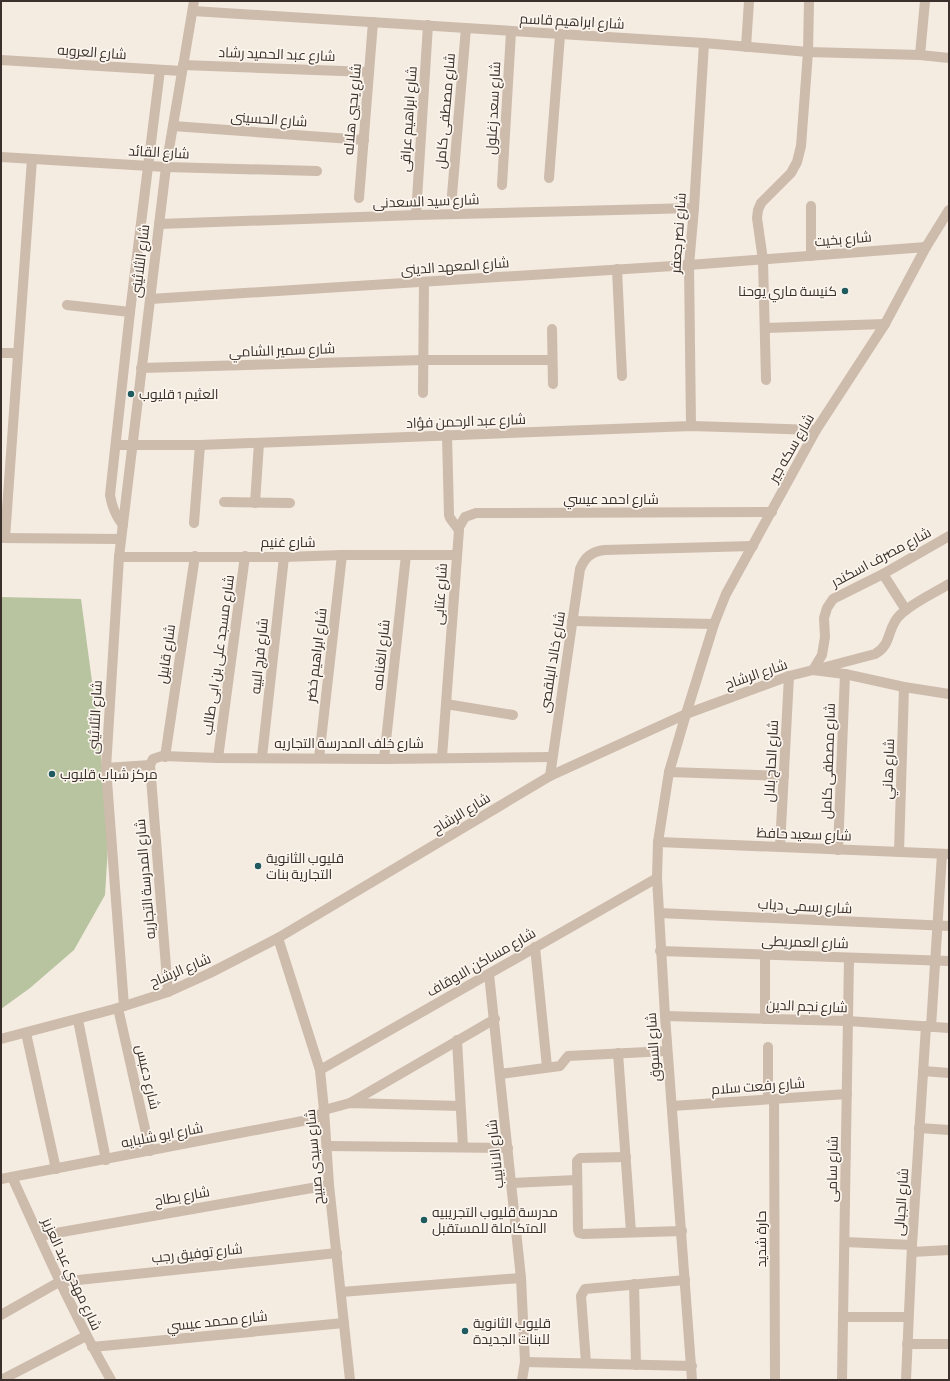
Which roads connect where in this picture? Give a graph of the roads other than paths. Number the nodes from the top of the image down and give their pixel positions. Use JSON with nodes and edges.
{"nodes":[{"id":1,"x":749,"y":1,"type":"edge"},
{"id":2,"x":809,"y":1,"type":"edge"},
{"id":3,"x":925,"y":1,"type":"edge"},
{"id":4,"x":194,"y":6,"type":"edge"},
{"id":5,"x":374,"y":22,"type":"junction"},
{"id":6,"x":428,"y":25,"type":"junction"},
{"id":7,"x":466,"y":28,"type":"junction"},
{"id":8,"x":511,"y":32,"type":"junction"},
{"id":9,"x":560,"y":35,"type":"junction"},
{"id":10,"x":704,"y":43,"type":"junction"},
{"id":11,"x":746,"y":46,"type":"junction"},
{"id":12,"x":808,"y":52,"type":"junction"},
{"id":13,"x":920,"y":55,"type":"junction"},
{"id":14,"x":949,"y":58,"type":"edge"},
{"id":15,"x":1,"y":60,"type":"edge"},
{"id":16,"x":182,"y":68,"type":"junction"},
{"id":17,"x":160,"y":70,"type":"junction"},
{"id":18,"x":369,"y":72,"type":"junction"},
{"id":19,"x":173,"y":126,"type":"junction"},
{"id":20,"x":364,"y":140,"type":"junction"},
{"id":21,"x":1,"y":157,"type":"edge"},
{"id":22,"x":32,"y":159,"type":"junction"},
{"id":23,"x":148,"y":165,"type":"junction"},
{"id":24,"x":166,"y":167,"type":"junction"},
{"id":25,"x":317,"y":171,"type":"dead end"},
{"id":26,"x":549,"y":178,"type":"dead end"},
{"id":27,"x":502,"y":185,"type":"dead end"},
{"id":28,"x":452,"y":195,"type":"dead end"},
{"id":29,"x":359,"y":198,"type":"dead end"},
{"id":30,"x":811,"y":206,"type":"dead end"},
{"id":31,"x":694,"y":208,"type":"junction"},
{"id":32,"x":949,"y":210,"type":"edge"},
{"id":33,"x":416,"y":215,"type":"junction"},
{"id":34,"x":159,"y":224,"type":"junction"},
{"id":35,"x":926,"y":246,"type":"junction"},
{"id":36,"x":812,"y":256,"type":"junction"},
{"id":37,"x":763,"y":260,"type":"junction"},
{"id":38,"x":689,"y":265,"type":"junction"},
{"id":39,"x":617,"y":269,"type":"junction"},
{"id":40,"x":424,"y":282,"type":"junction"},
{"id":41,"x":150,"y":299,"type":"junction"},
{"id":42,"x":67,"y":305,"type":"dead end"},
{"id":43,"x":130,"y":312,"type":"junction"},
{"id":44,"x":884,"y":324,"type":"junction"},
{"id":45,"x":765,"y":328,"type":"junction"},
{"id":46,"x":552,"y":329,"type":"dead end"},
{"id":47,"x":1,"y":353,"type":"edge"},
{"id":48,"x":18,"y":353,"type":"junction"},
{"id":49,"x":423,"y":360,"type":"junction"},
{"id":50,"x":552,"y":360,"type":"junction"},
{"id":51,"x":142,"y":368,"type":"junction"},
{"id":52,"x":622,"y":376,"type":"dead end"},
{"id":53,"x":766,"y":380,"type":"dead end"},
{"id":54,"x":553,"y":384,"type":"dead end"},
{"id":55,"x":423,"y":393,"type":"dead end"},
{"id":56,"x":691,"y":426,"type":"junction"},
{"id":57,"x":816,"y":430,"type":"junction"},
{"id":58,"x":447,"y":435,"type":"junction"},
{"id":59,"x":1,"y":441,"type":"edge"},
{"id":60,"x":12,"y":441,"type":"junction"},
{"id":61,"x":259,"y":443,"type":"junction"},
{"id":62,"x":116,"y":445,"type":"junction"},
{"id":63,"x":132,"y":445,"type":"junction"},
{"id":64,"x":200,"y":445,"type":"junction"},
{"id":65,"x":224,"y":502,"type":"dead end"},
{"id":66,"x":255,"y":503,"type":"junction"},
{"id":67,"x":290,"y":503,"type":"dead end"},
{"id":68,"x":772,"y":512,"type":"junction"},
{"id":69,"x":194,"y":524,"type":"dead end"},
{"id":70,"x":122,"y":525,"type":"junction"},
{"id":71,"x":458,"y":529,"type":"junction"},
{"id":72,"x":949,"y":536,"type":"edge"},
{"id":73,"x":3,"y":538,"type":"edge"},
{"id":74,"x":121,"y":539,"type":"junction"},
{"id":75,"x":753,"y":546,"type":"junction"},
{"id":76,"x":342,"y":555,"type":"junction"},
{"id":77,"x":406,"y":555,"type":"junction"},
{"id":78,"x":457,"y":555,"type":"junction"},
{"id":79,"x":195,"y":556,"type":"junction"},
{"id":80,"x":246,"y":556,"type":"junction"},
{"id":81,"x":119,"y":557,"type":"junction"},
{"id":82,"x":284,"y":557,"type":"junction"},
{"id":83,"x":883,"y":574,"type":"junction"},
{"id":84,"x":949,"y":584,"type":"edge"},
{"id":85,"x":906,"y":610,"type":"junction"},
{"id":86,"x":572,"y":621,"type":"junction"},
{"id":87,"x":714,"y":624,"type":"junction"},
{"id":88,"x":813,"y":670,"type":"junction"},
{"id":89,"x":845,"y":674,"type":"junction"},
{"id":90,"x":790,"y":676,"type":"junction"},
{"id":91,"x":904,"y":687,"type":"junction"},
{"id":92,"x":949,"y":694,"type":"edge"},
{"id":93,"x":446,"y":704,"type":"junction"},
{"id":94,"x":686,"y":714,"type":"junction"},
{"id":95,"x":513,"y":715,"type":"dead end"},
{"id":96,"x":165,"y":757,"type":"junction"},
{"id":97,"x":442,"y":757,"type":"junction"},
{"id":98,"x":552,"y":757,"type":"junction"},
{"id":99,"x":218,"y":758,"type":"junction"},
{"id":100,"x":262,"y":758,"type":"junction"},
{"id":101,"x":319,"y":758,"type":"junction"},
{"id":102,"x":384,"y":758,"type":"junction"},
{"id":103,"x":150,"y":765,"type":"junction"},
{"id":104,"x":106,"y":768,"type":"junction"},
{"id":105,"x":669,"y":772,"type":"junction"},
{"id":106,"x":550,"y":776,"type":"junction"},
{"id":107,"x":784,"y":776,"type":"junction"},
{"id":108,"x":658,"y":842,"type":"junction"},
{"id":109,"x":780,"y":847,"type":"junction"},
{"id":110,"x":838,"y":850,"type":"junction"},
{"id":111,"x":899,"y":852,"type":"junction"},
{"id":112,"x":946,"y":854,"type":"edge"},
{"id":113,"x":656,"y":878,"type":"junction"},
{"id":114,"x":659,"y":913,"type":"junction"},
{"id":115,"x":938,"y":926,"type":"junction"},
{"id":116,"x":949,"y":926,"type":"edge"},
{"id":117,"x":278,"y":938,"type":"junction"},
{"id":118,"x":535,"y":947,"type":"junction"},
{"id":119,"x":660,"y":951,"type":"junction"},
{"id":120,"x":764,"y":955,"type":"junction"},
{"id":121,"x":850,"y":958,"type":"junction"},
{"id":122,"x":936,"y":960,"type":"junction"},
{"id":123,"x":949,"y":961,"type":"edge"},
{"id":124,"x":489,"y":974,"type":"junction"},
{"id":125,"x":168,"y":992,"type":"junction"},
{"id":126,"x":121,"y":1007,"type":"junction"},
{"id":127,"x":665,"y":1016,"type":"junction"},
{"id":128,"x":494,"y":1019,"type":"junction"},
{"id":129,"x":765,"y":1019,"type":"junction"},
{"id":130,"x":78,"y":1020,"type":"junction"},
{"id":131,"x":848,"y":1021,"type":"junction"},
{"id":132,"x":928,"y":1026,"type":"junction"},
{"id":133,"x":949,"y":1028,"type":"edge"},
{"id":134,"x":26,"y":1033,"type":"junction"},
{"id":135,"x":1,"y":1039,"type":"edge"},
{"id":136,"x":457,"y":1040,"type":"junction"},
{"id":137,"x":768,"y":1047,"type":"dead end"},
{"id":138,"x":667,"y":1051,"type":"junction"},
{"id":139,"x":618,"y":1053,"type":"junction"},
{"id":140,"x":547,"y":1067,"type":"junction"},
{"id":141,"x":320,"y":1070,"type":"junction"},
{"id":142,"x":923,"y":1071,"type":"junction"},
{"id":143,"x":949,"y":1073,"type":"edge"},
{"id":144,"x":500,"y":1074,"type":"junction"},
{"id":145,"x":847,"y":1094,"type":"junction"},
{"id":146,"x":771,"y":1099,"type":"junction"},
{"id":147,"x":350,"y":1103,"type":"junction"},
{"id":148,"x":460,"y":1106,"type":"junction"},
{"id":149,"x":672,"y":1106,"type":"junction"},
{"id":150,"x":324,"y":1110,"type":"junction"},
{"id":151,"x":919,"y":1128,"type":"junction"},
{"id":152,"x":949,"y":1130,"type":"edge"},
{"id":153,"x":327,"y":1146,"type":"junction"},
{"id":154,"x":462,"y":1147,"type":"junction"},
{"id":155,"x":508,"y":1148,"type":"junction"},
{"id":156,"x":150,"y":1152,"type":"junction"},
{"id":157,"x":626,"y":1157,"type":"junction"},
{"id":158,"x":106,"y":1160,"type":"junction"},
{"id":159,"x":56,"y":1169,"type":"junction"},
{"id":160,"x":12,"y":1177,"type":"junction"},
{"id":161,"x":1,"y":1179,"type":"edge"},
{"id":162,"x":576,"y":1180,"type":"junction"},
{"id":163,"x":512,"y":1183,"type":"junction"},
{"id":164,"x":330,"y":1185,"type":"junction"},
{"id":165,"x":682,"y":1231,"type":"junction"},
{"id":166,"x":631,"y":1232,"type":"junction"},
{"id":167,"x":39,"y":1236,"type":"junction"},
{"id":168,"x":845,"y":1242,"type":"junction"},
{"id":169,"x":912,"y":1248,"type":"junction"},
{"id":170,"x":949,"y":1250,"type":"edge"},
{"id":171,"x":337,"y":1253,"type":"junction"},
{"id":172,"x":521,"y":1278,"type":"junction"},
{"id":173,"x":685,"y":1280,"type":"junction"},
{"id":174,"x":59,"y":1282,"type":"junction"},
{"id":175,"x":634,"y":1284,"type":"junction"},
{"id":176,"x":341,"y":1292,"type":"junction"},
{"id":177,"x":1,"y":1315,"type":"edge"},
{"id":178,"x":844,"y":1317,"type":"junction"},
{"id":179,"x":908,"y":1317,"type":"junction"},
{"id":180,"x":344,"y":1323,"type":"junction"},
{"id":181,"x":86,"y":1336,"type":"junction"},
{"id":182,"x":907,"y":1344,"type":"junction"},
{"id":183,"x":949,"y":1344,"type":"edge"},
{"id":184,"x":92,"y":1348,"type":"junction"},
{"id":185,"x":525,"y":1362,"type":"junction"},
{"id":186,"x":586,"y":1363,"type":"junction"},
{"id":187,"x":636,"y":1364,"type":"junction"},
{"id":188,"x":692,"y":1366,"type":"junction"},
{"id":189,"x":108,"y":1379,"type":"edge"},
{"id":190,"x":1,"y":1380,"type":"edge"},
{"id":191,"x":350,"y":1380,"type":"edge"},
{"id":192,"x":522,"y":1380,"type":"edge"},
{"id":193,"x":692,"y":1380,"type":"edge"},
{"id":194,"x":775,"y":1380,"type":"edge"},
{"id":195,"x":842,"y":1380,"type":"edge"},
{"id":196,"x":906,"y":1380,"type":"edge"}],
"edges":[{"from":1,"to":11,"type":"street"},
{"from":2,"to":12,"type":"street"},
{"from":3,"to":13,"type":"street"},
{"from":4,"to":5,"type":"street","name":"شارع ابراهيم قاسم"},
{"from":4,"to":16,"type":"street","name":"شارع الثلاثينى"},
{"from":5,"to":6,"type":"street","name":"شارع ابراهيم قاسم"},
{"from":5,"to":18,"type":"street","name":"شارع يحيي هلاله"},
{"from":6,"to":7,"type":"street","name":"شارع ابراهيم قاسم"},
{"from":6,"to":33,"type":"street","name":"شارع ابراهيم عراقى"},
{"from":7,"to":8,"type":"street","name":"شارع ابراهيم قاسم"},
{"from":7,"to":28,"type":"street","name":"شارع مصطفى كامل"},
{"from":8,"to":9,"type":"street","name":"شارع ابراهيم قاسم"},
{"from":8,"to":27,"type":"street","name":"شارع سعد زغلول"},
{"from":9,"to":10,"type":"street","name":"شارع ابراهيم قاسم"},
{"from":9,"to":26,"type":"street"},
{"from":10,"to":11,"type":"street","name":"شارع ابراهيم قاسم"},
{"from":10,"to":31,"type":"street","name":"شارع نصر جعفر"},
{"from":11,"to":12,"type":"street","name":"شارع ابراهيم قاسم"},
{"from":12,"to":13,"type":"street","name":"شارع ابراهيم قاسم"},
{"from":12,"to":37,"type":"street"},
{"from":13,"to":14,"type":"street","name":"شارع ابراهيم قاسم"},
{"from":15,"to":17,"type":"street","name":"شارع العروبه"},
{"from":16,"to":17,"type":"street","name":"شارع العروبه"},
{"from":16,"to":18,"type":"street","name":"شارع عبد الحميد رشاد"},
{"from":16,"to":19,"type":"street","name":"شارع الثلاثينى"},
{"from":17,"to":23,"type":"street","name":"شارع الثلاثينى"},
{"from":18,"to":20,"type":"street","name":"شارع يحيي هلاله"},
{"from":19,"to":20,"type":"street","name":"شارع الحسينى"},
{"from":19,"to":24,"type":"street","name":"شارع الثلاثينى"},
{"from":20,"to":29,"type":"street","name":"شارع يحيي هلاله"},
{"from":21,"to":22,"type":"street","name":"شارع القائد"},
{"from":22,"to":23,"type":"street","name":"شارع القائد"},
{"from":22,"to":48,"type":"street"},
{"from":23,"to":24,"type":"street","name":"شارع القائد"},
{"from":23,"to":43,"type":"street","name":"شارع الثلاثينى"},
{"from":24,"to":25,"type":"street","name":"شارع القائد"},
{"from":24,"to":34,"type":"street","name":"شارع الثلاثينى"},
{"from":30,"to":36,"type":"street"},
{"from":31,"to":33,"type":"street","name":"شارع سيد السعدنى"},
{"from":31,"to":38,"type":"street","name":"شارع نصر جعفر"},
{"from":32,"to":35,"type":"street","name":"شارع سكه جير"},
{"from":33,"to":34,"type":"street","name":"شارع سيد السعدنى"},
{"from":34,"to":41,"type":"street","name":"شارع الثلاثينى"},
{"from":35,"to":36,"type":"street","name":"شارع بخيت"},
{"from":35,"to":44,"type":"street","name":"شارع سكه جير"},
{"from":36,"to":37,"type":"street","name":"شارع بخيت"},
{"from":37,"to":38,"type":"street","name":"شارع المعهد الدينى"},
{"from":37,"to":45,"type":"street"},
{"from":38,"to":39,"type":"street","name":"شارع المعهد الدينى"},
{"from":38,"to":56,"type":"street","name":"شارع نصر جعفر"},
{"from":39,"to":40,"type":"street","name":"شارع المعهد الدينى"},
{"from":39,"to":52,"type":"street"},
{"from":40,"to":41,"type":"street","name":"شارع المعهد الدينى"},
{"from":40,"to":49,"type":"street"},
{"from":41,"to":51,"type":"street","name":"شارع الثلاثينى"},
{"from":42,"to":43,"type":"street"},
{"from":43,"to":62,"type":"street","name":"شارع الثلاثينى"},
{"from":44,"to":45,"type":"street"},
{"from":44,"to":57,"type":"street","name":"شارع سكه جير"},
{"from":45,"to":53,"type":"street"},
{"from":46,"to":50,"type":"street"},
{"from":47,"to":48,"type":"street"},
{"from":48,"to":60,"type":"street"},
{"from":49,"to":50,"type":"street","name":"شارع سمير الشامي"},
{"from":49,"to":51,"type":"street","name":"شارع سمير الشامي"},
{"from":49,"to":55,"type":"street"},
{"from":50,"to":54,"type":"street"},
{"from":51,"to":63,"type":"street","name":"شارع الثلاثينى"},
{"from":56,"to":57,"type":"street","name":"شارع عبد الرحمن فؤاد"},
{"from":56,"to":58,"type":"street","name":"شارع عبد الرحمن فؤاد"},
{"from":57,"to":68,"type":"street","name":"شارع سكه جير"},
{"from":58,"to":61,"type":"street","name":"شارع عبد الرحمن فؤاد"},
{"from":58,"to":71,"type":"street","name":"شارع عتابى"},
{"from":59,"to":60,"type":"street"},
{"from":60,"to":73,"type":"street"},
{"from":61,"to":64,"type":"street","name":"شارع عبد الرحمن فؤاد"},
{"from":61,"to":66,"type":"street"},
{"from":62,"to":63,"type":"street","name":"شارع عبد الرحمن فؤاد"},
{"from":62,"to":70,"type":"street","name":"شارع الثلاثينى"},
{"from":63,"to":64,"type":"street","name":"شارع عبد الرحمن فؤاد"},
{"from":63,"to":70,"type":"street","name":"شارع الثلاثينى"},
{"from":64,"to":69,"type":"street"},
{"from":65,"to":66,"type":"street"},
{"from":66,"to":67,"type":"street"},
{"from":68,"to":71,"type":"street","name":"شارع احمد عيسي"},
{"from":68,"to":75,"type":"street","name":"شارع سكه جير"},
{"from":70,"to":74,"type":"street","name":"شارع الثلاثينى"},
{"from":71,"to":78,"type":"street","name":"شارع عتابى"},
{"from":72,"to":83,"type":"street","name":"شارع مصرف اسكندر"},
{"from":73,"to":74,"type":"street"},
{"from":74,"to":81,"type":"street","name":"شارع الثلاثينى"},
{"from":75,"to":86,"type":"street","name":"شارع خالد البلقصى"},
{"from":75,"to":87,"type":"street","name":"شارع سكه جير"},
{"from":76,"to":77,"type":"street","name":"شارع غنيم"},
{"from":76,"to":82,"type":"street","name":"شارع غنيم"},
{"from":76,"to":101,"type":"street","name":"شارع ابراهيم خضر"},
{"from":77,"to":78,"type":"street","name":"شارع غنيم"},
{"from":77,"to":102,"type":"street","name":"شارع الغنامه"},
{"from":78,"to":93,"type":"street","name":"شارع عتابى"},
{"from":79,"to":80,"type":"street","name":"شارع غنيم"},
{"from":79,"to":81,"type":"street","name":"شارع غنيم"},
{"from":79,"to":96,"type":"street","name":"شارع قابيل"},
{"from":80,"to":82,"type":"street","name":"شارع غنيم"},
{"from":80,"to":99,"type":"street","name":"شارع مسجد على بن ابى طالب"},
{"from":81,"to":104,"type":"street","name":"شارع الثلاثينى"},
{"from":82,"to":100,"type":"street","name":"شارع فرج البيه"},
{"from":83,"to":85,"type":"street"},
{"from":83,"to":88,"type":"street","name":"شارع مصرف اسكندر"},
{"from":84,"to":85,"type":"street"},
{"from":85,"to":88,"type":"street"},
{"from":86,"to":87,"type":"street"},
{"from":86,"to":98,"type":"street","name":"شارع خالد البلقصى"},
{"from":87,"to":94,"type":"street","name":"شارع سكه جير"},
{"from":88,"to":89,"type":"street","name":"شارع الرشاح"},
{"from":88,"to":90,"type":"street","name":"شارع الرشاح"},
{"from":89,"to":91,"type":"street","name":"شارع الرشاح"},
{"from":89,"to":110,"type":"street","name":"شارع مصطفى كامل"},
{"from":90,"to":94,"type":"street","name":"شارع الرشاح"},
{"from":90,"to":107,"type":"street","name":"شارع الحاج بلال"},
{"from":91,"to":92,"type":"street","name":"شارع الرشاح"},
{"from":91,"to":111,"type":"street","name":"شارع هاني"},
{"from":93,"to":95,"type":"street"},
{"from":93,"to":97,"type":"street","name":"شارع عتابى"},
{"from":94,"to":105,"type":"street","name":"شارع السوق"},
{"from":94,"to":106,"type":"street","name":"شارع الرشاح"},
{"from":96,"to":99,"type":"street","name":"شارع خلف المدرسة التجاريه"},
{"from":96,"to":103,"type":"street","name":"شارع خلف المدرسة التجاريه"},
{"from":97,"to":98,"type":"street","name":"شارع خلف المدرسة التجاريه"},
{"from":97,"to":102,"type":"street","name":"شارع خلف المدرسة التجاريه"},
{"from":98,"to":106,"type":"street","name":"شارع خالد البلقصى"},
{"from":99,"to":100,"type":"street","name":"شارع خلف المدرسة التجاريه"},
{"from":100,"to":101,"type":"street","name":"شارع خلف المدرسة التجاريه"},
{"from":101,"to":102,"type":"street","name":"شارع خلف المدرسة التجاريه"},
{"from":103,"to":104,"type":"street"},
{"from":103,"to":125,"type":"street","name":"شارع المدرسة التجاريه"},
{"from":104,"to":126,"type":"street","name":"شارع الثلاثينى"},
{"from":105,"to":107,"type":"street"},
{"from":105,"to":108,"type":"street","name":"شارع السوق"},
{"from":106,"to":117,"type":"street","name":"شارع الرشاح"},
{"from":107,"to":109,"type":"street","name":"شارع الحاج بلال"},
{"from":108,"to":109,"type":"street","name":"شارع سعيد حافظ"},
{"from":108,"to":113,"type":"street","name":"شارع السوق"},
{"from":109,"to":110,"type":"street","name":"شارع سعيد حافظ"},
{"from":110,"to":111,"type":"street","name":"شارع سعيد حافظ"},
{"from":111,"to":112,"type":"street","name":"شارع سعيد حافظ"},
{"from":112,"to":115,"type":"street","name":"شارع الجبالى"},
{"from":113,"to":114,"type":"street","name":"شارع السوق"},
{"from":113,"to":118,"type":"street","name":"شارع مساكن الاوقاف"},
{"from":114,"to":115,"type":"street","name":"شارع رسمى دياب"},
{"from":114,"to":119,"type":"street","name":"شارع السوق"},
{"from":115,"to":116,"type":"street","name":"شارع رسمى دياب"},
{"from":115,"to":122,"type":"street","name":"شارع الجبالى"},
{"from":117,"to":125,"type":"street","name":"شارع الرشاح"},
{"from":117,"to":141,"type":"street","name":"شارع سيدى صبيح"},
{"from":118,"to":124,"type":"street","name":"شارع مساكن الاوقاف"},
{"from":118,"to":140,"type":"street"},
{"from":119,"to":120,"type":"street","name":"شارع العمريطى"},
{"from":119,"to":127,"type":"street","name":"شارع السوق"},
{"from":120,"to":121,"type":"street","name":"شارع العمريطى"},
{"from":120,"to":129,"type":"street"},
{"from":121,"to":122,"type":"street","name":"شارع العمريطى"},
{"from":121,"to":131,"type":"street","name":"شارع سامى"},
{"from":122,"to":123,"type":"street","name":"شارع العمريطى"},
{"from":122,"to":132,"type":"street","name":"شارع الجبالى"},
{"from":124,"to":128,"type":"street","name":"شارع الانابيب"},
{"from":124,"to":141,"type":"street","name":"شارع مساكن الاوقاف"},
{"from":125,"to":126,"type":"street","name":"شارع الرشاح"},
{"from":126,"to":130,"type":"street","name":"شارع الرشاح"},
{"from":126,"to":156,"type":"street","name":"شارع دعبس"},
{"from":127,"to":129,"type":"street","name":"شارع نجم الدين"},
{"from":127,"to":138,"type":"street","name":"شارع السوق"},
{"from":128,"to":136,"type":"street"},
{"from":128,"to":144,"type":"street","name":"شارع الانابيب"},
{"from":129,"to":131,"type":"street","name":"شارع نجم الدين"},
{"from":130,"to":134,"type":"street","name":"شارع الرشاح"},
{"from":130,"to":158,"type":"street"},
{"from":131,"to":132,"type":"street","name":"شارع نجم الدين"},
{"from":131,"to":145,"type":"street","name":"شارع سامى"},
{"from":132,"to":133,"type":"street","name":"شارع نجم الدين"},
{"from":132,"to":142,"type":"street","name":"شارع الجبالى"},
{"from":134,"to":135,"type":"street","name":"شارع الرشاح"},
{"from":134,"to":159,"type":"street"},
{"from":136,"to":147,"type":"street"},
{"from":136,"to":148,"type":"street"},
{"from":137,"to":146,"type":"street","name":"حارة شديد"},
{"from":138,"to":139,"type":"street"},
{"from":138,"to":149,"type":"street","name":"شارع السوق"},
{"from":139,"to":140,"type":"street"},
{"from":139,"to":157,"type":"street"},
{"from":140,"to":144,"type":"street"},
{"from":141,"to":150,"type":"street","name":"شارع سيدى صبيح"},
{"from":142,"to":143,"type":"street"},
{"from":142,"to":151,"type":"street","name":"شارع الجبالى"},
{"from":144,"to":155,"type":"street","name":"شارع الانابيب"},
{"from":145,"to":146,"type":"street","name":"شارع رفعت سلام"},
{"from":145,"to":168,"type":"street","name":"شارع سامى"},
{"from":146,"to":149,"type":"street","name":"شارع رفعت سلام"},
{"from":146,"to":194,"type":"street","name":"حارة شديد"},
{"from":147,"to":148,"type":"street"},
{"from":147,"to":150,"type":"street","name":"شارع ابو شلبايه"},
{"from":148,"to":154,"type":"street"},
{"from":149,"to":165,"type":"street","name":"شارع السوق"},
{"from":150,"to":153,"type":"street","name":"شارع سيدى صبيح"},
{"from":150,"to":156,"type":"street","name":"شارع ابو شلبايه"},
{"from":151,"to":152,"type":"street"},
{"from":151,"to":169,"type":"street","name":"شارع الجبالى"},
{"from":153,"to":154,"type":"street"},
{"from":153,"to":164,"type":"street","name":"شارع سيدى صبيح"},
{"from":154,"to":155,"type":"street"},
{"from":155,"to":163,"type":"street","name":"شارع الانابيب"},
{"from":156,"to":158,"type":"street","name":"شارع ابو شلبايه"},
{"from":157,"to":162,"type":"street"},
{"from":157,"to":166,"type":"street"},
{"from":158,"to":159,"type":"street","name":"شارع ابو شلبايه"},
{"from":159,"to":160,"type":"street","name":"شارع ابو شلبايه"},
{"from":160,"to":161,"type":"street","name":"شارع ابو شلبايه"},
{"from":160,"to":167,"type":"street","name":"شارع مهدي عبد العزيز"},
{"from":162,"to":163,"type":"street"},
{"from":162,"to":166,"type":"street"},
{"from":163,"to":172,"type":"street","name":"شارع الانابيب"},
{"from":164,"to":167,"type":"street","name":"شارع بطاح"},
{"from":164,"to":171,"type":"street","name":"شارع سيدى صبيح"},
{"from":165,"to":166,"type":"street"},
{"from":165,"to":173,"type":"street","name":"شارع السوق"},
{"from":167,"to":174,"type":"street","name":"شارع مهدي عبد العزيز"},
{"from":168,"to":169,"type":"street"},
{"from":168,"to":178,"type":"street","name":"شارع سامى"},
{"from":169,"to":170,"type":"street"},
{"from":169,"to":179,"type":"street","name":"شارع الجبالى"},
{"from":171,"to":174,"type":"street","name":"شارع توفيق رجب"},
{"from":171,"to":176,"type":"street","name":"شارع سيدى صبيح"},
{"from":172,"to":176,"type":"street"},
{"from":172,"to":185,"type":"street","name":"شارع الانابيب"},
{"from":173,"to":175,"type":"street"},
{"from":173,"to":188,"type":"street","name":"شارع السوق"},
{"from":174,"to":177,"type":"street"},
{"from":174,"to":181,"type":"street","name":"شارع مهدي عبد العزيز"},
{"from":175,"to":186,"type":"street"},
{"from":175,"to":187,"type":"street"},
{"from":176,"to":180,"type":"street","name":"شارع سيدى صبيح"},
{"from":178,"to":179,"type":"street"},
{"from":178,"to":195,"type":"street","name":"شارع سامى"},
{"from":179,"to":182,"type":"street","name":"شارع الجبالى"},
{"from":180,"to":184,"type":"street","name":"شارع محمد عيسي"},
{"from":180,"to":191,"type":"street","name":"شارع سيدى صبيح"},
{"from":181,"to":184,"type":"street","name":"شارع مهدي عبد العزيز"},
{"from":181,"to":190,"type":"street"},
{"from":182,"to":183,"type":"street"},
{"from":182,"to":196,"type":"street","name":"شارع الجبالى"},
{"from":184,"to":189,"type":"street","name":"شارع مهدي عبد العزيز"},
{"from":185,"to":186,"type":"street"},
{"from":185,"to":192,"type":"street","name":"شارع الانابيب"},
{"from":186,"to":187,"type":"street"},
{"from":187,"to":188,"type":"street"},
{"from":188,"to":193,"type":"street","name":"شارع السوق"}]}
